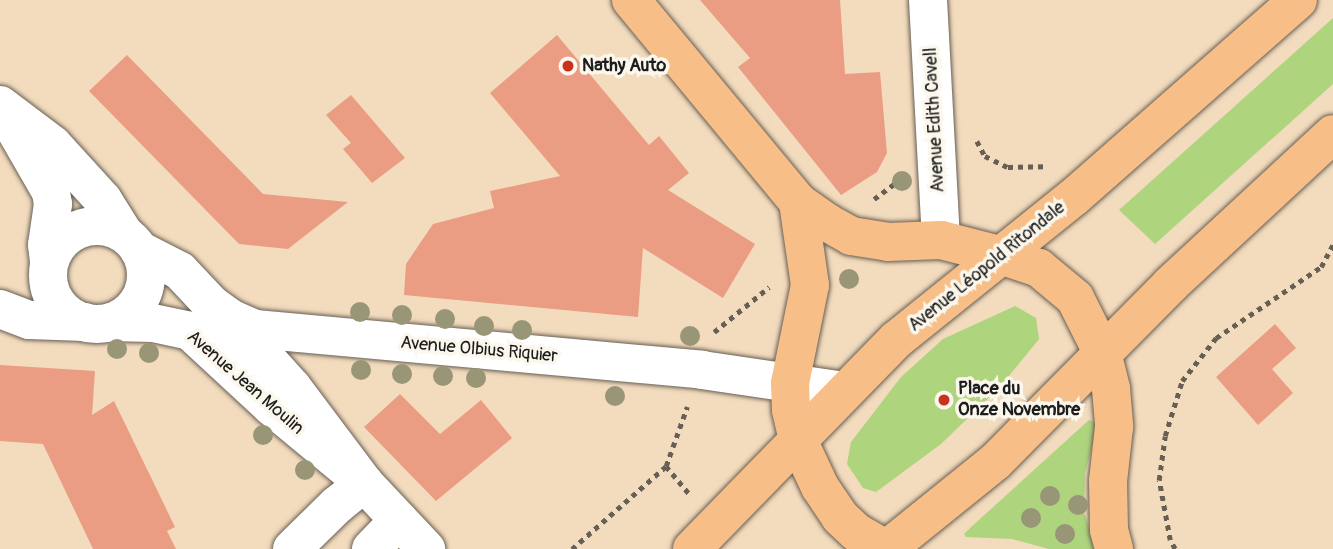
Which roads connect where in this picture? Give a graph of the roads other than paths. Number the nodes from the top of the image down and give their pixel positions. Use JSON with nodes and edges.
{"nodes":[{"id":1,"x":631,"y":0,"type":"edge"},
{"id":2,"x":928,"y":0,"type":"edge"},
{"id":3,"x":1298,"y":0,"type":"edge"},
{"id":4,"x":1,"y":105,"type":"edge"},
{"id":5,"x":1333,"y":134,"type":"edge"},
{"id":6,"x":798,"y":202,"type":"junction"},
{"id":7,"x":941,"y":240,"type":"junction"},
{"id":8,"x":132,"y":242,"type":"junction"},
{"id":9,"x":1000,"y":255,"type":"junction"},
{"id":10,"x":48,"y":267,"type":"junction"},
{"id":11,"x":0,"y":300,"type":"edge"},
{"id":12,"x":0,"y":309,"type":"edge"},
{"id":13,"x":230,"y":318,"type":"junction"},
{"id":14,"x":98,"y":322,"type":"junction"},
{"id":15,"x":1102,"y":352,"type":"junction"},
{"id":16,"x":790,"y":383,"type":"junction"},
{"id":17,"x":844,"y":391,"type":"junction"},
{"id":18,"x":798,"y":440,"type":"junction"},
{"id":19,"x":364,"y":483,"type":"junction"},
{"id":20,"x":400,"y":520,"type":"junction"},
{"id":21,"x":292,"y":549,"type":"edge"},
{"id":22,"x":370,"y":549,"type":"edge"},
{"id":23,"x":426,"y":549,"type":"edge"},
{"id":24,"x":692,"y":549,"type":"edge"},
{"id":25,"x":886,"y":549,"type":"edge"},
{"id":26,"x":1114,"y":549,"type":"edge"}],
"edges":[{"from":1,"to":6,"type":"main road"},
{"from":2,"to":7,"type":"street","name":"Avenue Edith Cavell"},
{"from":3,"to":9,"type":"main road","name":"Avenue Léopold Ritondale"},
{"from":4,"to":8,"type":"street"},
{"from":4,"to":10,"type":"street"},
{"from":5,"to":15,"type":"main road"},
{"from":6,"to":7,"type":"main road"},
{"from":6,"to":16,"type":"main road"},
{"from":7,"to":9,"type":"main road"},
{"from":8,"to":10,"type":"street"},
{"from":8,"to":13,"type":"street","name":"Avenue Olbius Riquier"},
{"from":8,"to":14,"type":"street"},
{"from":9,"to":15,"type":"main road"},
{"from":9,"to":17,"type":"main road","name":"Avenue Léopold Ritondale"},
{"from":10,"to":11,"type":"street"},
{"from":10,"to":14,"type":"street"},
{"from":12,"to":14,"type":"street"},
{"from":13,"to":16,"type":"street","name":"Avenue Olbius Riquier"},
{"from":13,"to":19,"type":"street","name":"Avenue Jean Moulin"},
{"from":14,"to":19,"type":"street","name":"Avenue Jean Moulin"},
{"from":15,"to":25,"type":"main road"},
{"from":15,"to":26,"type":"main road"},
{"from":16,"to":17,"type":"street","name":"Avenue Olbius Riquier"},
{"from":16,"to":18,"type":"main road"},
{"from":17,"to":18,"type":"main road","name":"Avenue Léopold Ritondale"},
{"from":18,"to":24,"type":"main road","name":"Avenue Léopold Ritondale"},
{"from":18,"to":25,"type":"main road"},
{"from":19,"to":20,"type":"street","name":"Avenue Jean Moulin"},
{"from":19,"to":21,"type":"street"},
{"from":20,"to":22,"type":"street"},
{"from":20,"to":23,"type":"street","name":"Avenue Jean Moulin"}]}
